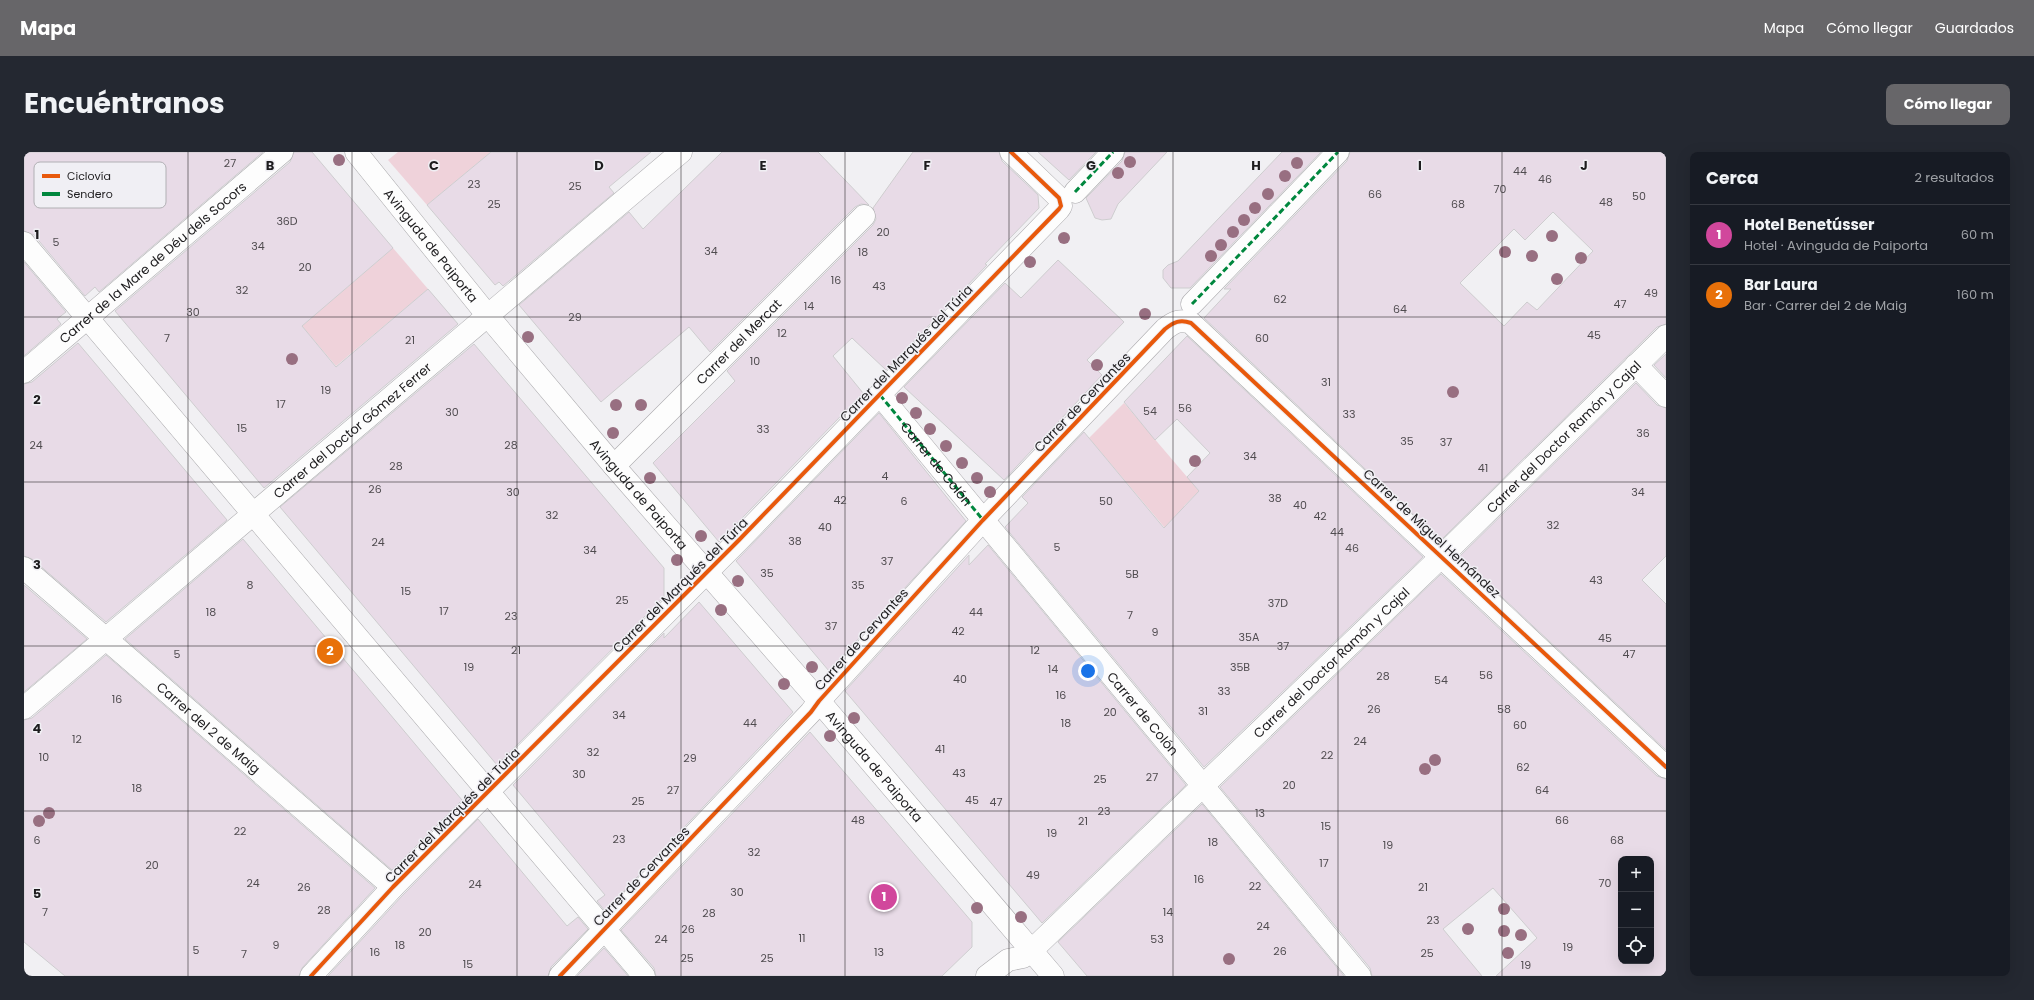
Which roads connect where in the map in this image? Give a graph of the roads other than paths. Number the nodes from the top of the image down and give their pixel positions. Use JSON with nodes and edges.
{"nodes":[{"id":1,"x":282,"y":152,"type":"edge"},
{"id":2,"x":356,"y":152,"type":"edge"},
{"id":3,"x":681,"y":152,"type":"edge"},
{"id":4,"x":1011,"y":152,"type":"edge"},
{"id":5,"x":1113,"y":152,"type":"edge"},
{"id":6,"x":1338,"y":152,"type":"edge"},
{"id":7,"x":1068,"y":199,"type":"junction"},
{"id":8,"x":864,"y":216,"type":"dead end"},
{"id":9,"x":24,"y":243,"type":"edge"},
{"id":10,"x":1186,"y":312,"type":"junction"},
{"id":11,"x":488,"y":316,"type":"junction"},
{"id":12,"x":88,"y":317,"type":"junction"},
{"id":13,"x":1666,"y":336,"type":"edge"},
{"id":14,"x":1636,"y":365,"type":"junction"},
{"id":15,"x":24,"y":372,"type":"edge"},
{"id":16,"x":880,"y":395,"type":"junction"},
{"id":17,"x":1666,"y":396,"type":"edge"},
{"id":18,"x":614,"y":466,"type":"junction"},
{"id":19,"x":253,"y":512,"type":"junction"},
{"id":20,"x":983,"y":520,"type":"junction"},
{"id":21,"x":1442,"y":556,"type":"junction"},
{"id":22,"x":24,"y":568,"type":"edge"},
{"id":23,"x":707,"y":572,"type":"junction"},
{"id":24,"x":105,"y":639,"type":"junction"},
{"id":25,"x":818,"y":701,"type":"junction"},
{"id":26,"x":24,"y":708,"type":"edge"},
{"id":27,"x":1666,"y":767,"type":"edge"},
{"id":28,"x":1204,"y":785,"type":"junction"},
{"id":29,"x":488,"y":792,"type":"junction"},
{"id":30,"x":393,"y":887,"type":"junction"},
{"id":31,"x":605,"y":928,"type":"junction"},
{"id":32,"x":1031,"y":951,"type":"junction"},
{"id":33,"x":311,"y":976,"type":"edge"},
{"id":34,"x":560,"y":976,"type":"edge"},
{"id":35,"x":644,"y":976,"type":"edge"},
{"id":36,"x":987,"y":976,"type":"edge"},
{"id":37,"x":1053,"y":976,"type":"edge"},
{"id":38,"x":1360,"y":976,"type":"edge"}],
"edges":[{"from":1,"to":12,"type":"street","name":"Carrer de la Mare de Déu dels Socors"},
{"from":2,"to":11,"type":"street","name":"Avinguda de Paiporta"},
{"from":3,"to":11,"type":"street","name":"Carrer del Doctor Gómez Ferrer"},
{"from":4,"to":7,"type":"street"},
{"from":5,"to":7,"type":"street","name":"Carrer del Marqués del Túria"},
{"from":6,"to":10,"type":"street","name":"Carrer de Cervantes"},
{"from":7,"to":16,"type":"street","name":"Carrer del Marqués del Túria"},
{"from":8,"to":18,"type":"street","name":"Carrer del Mercat"},
{"from":9,"to":12,"type":"street"},
{"from":10,"to":20,"type":"street","name":"Carrer de Cervantes"},
{"from":10,"to":21,"type":"street","name":"Carrer de Miguel Hernández"},
{"from":11,"to":18,"type":"street","name":"Avinguda de Paiporta"},
{"from":11,"to":19,"type":"street","name":"Carrer del Doctor Gómez Ferrer"},
{"from":12,"to":15,"type":"street","name":"Carrer de la Mare de Déu dels Socors"},
{"from":12,"to":19,"type":"street"},
{"from":13,"to":14,"type":"street","name":"Carrer del Doctor Ramón y Cajal"},
{"from":14,"to":17,"type":"street"},
{"from":14,"to":21,"type":"street","name":"Carrer del Doctor Ramón y Cajal"},
{"from":16,"to":20,"type":"street","name":"Carrer de Colón"},
{"from":16,"to":23,"type":"street","name":"Carrer del Marqués del Túria"},
{"from":18,"to":23,"type":"street","name":"Avinguda de Paiporta"},
{"from":19,"to":24,"type":"street","name":"Carrer del Doctor Gómez Ferrer"},
{"from":19,"to":29,"type":"street"},
{"from":20,"to":25,"type":"street","name":"Carrer de Cervantes"},
{"from":20,"to":28,"type":"street","name":"Carrer de Colón"},
{"from":21,"to":27,"type":"street","name":"Carrer de Miguel Hernández"},
{"from":21,"to":28,"type":"street","name":"Carrer del Doctor Ramón y Cajal"},
{"from":22,"to":24,"type":"street","name":"Carrer del 2 de Maig"},
{"from":23,"to":25,"type":"street","name":"Avinguda de Paiporta"},
{"from":23,"to":29,"type":"street","name":"Carrer del Marqués del Túria"},
{"from":24,"to":26,"type":"street","name":"Carrer del Doctor Gómez Ferrer"},
{"from":24,"to":30,"type":"street","name":"Carrer del 2 de Maig"},
{"from":25,"to":31,"type":"street","name":"Carrer de Cervantes"},
{"from":25,"to":32,"type":"street","name":"Avinguda de Paiporta"},
{"from":28,"to":32,"type":"street","name":"Carrer del Doctor Ramón y Cajal"},
{"from":28,"to":38,"type":"street","name":"Carrer de Colón"},
{"from":29,"to":30,"type":"street","name":"Carrer del Marqués del Túria"},
{"from":29,"to":31,"type":"street"},
{"from":30,"to":33,"type":"street","name":"Carrer del Marqués del Túria"},
{"from":31,"to":34,"type":"street","name":"Carrer de Cervantes"},
{"from":31,"to":35,"type":"street"},
{"from":32,"to":36,"type":"street","name":"Carrer del Doctor Ramón y Cajal"},
{"from":32,"to":37,"type":"street","name":"Avinguda de Paiporta"}]}
